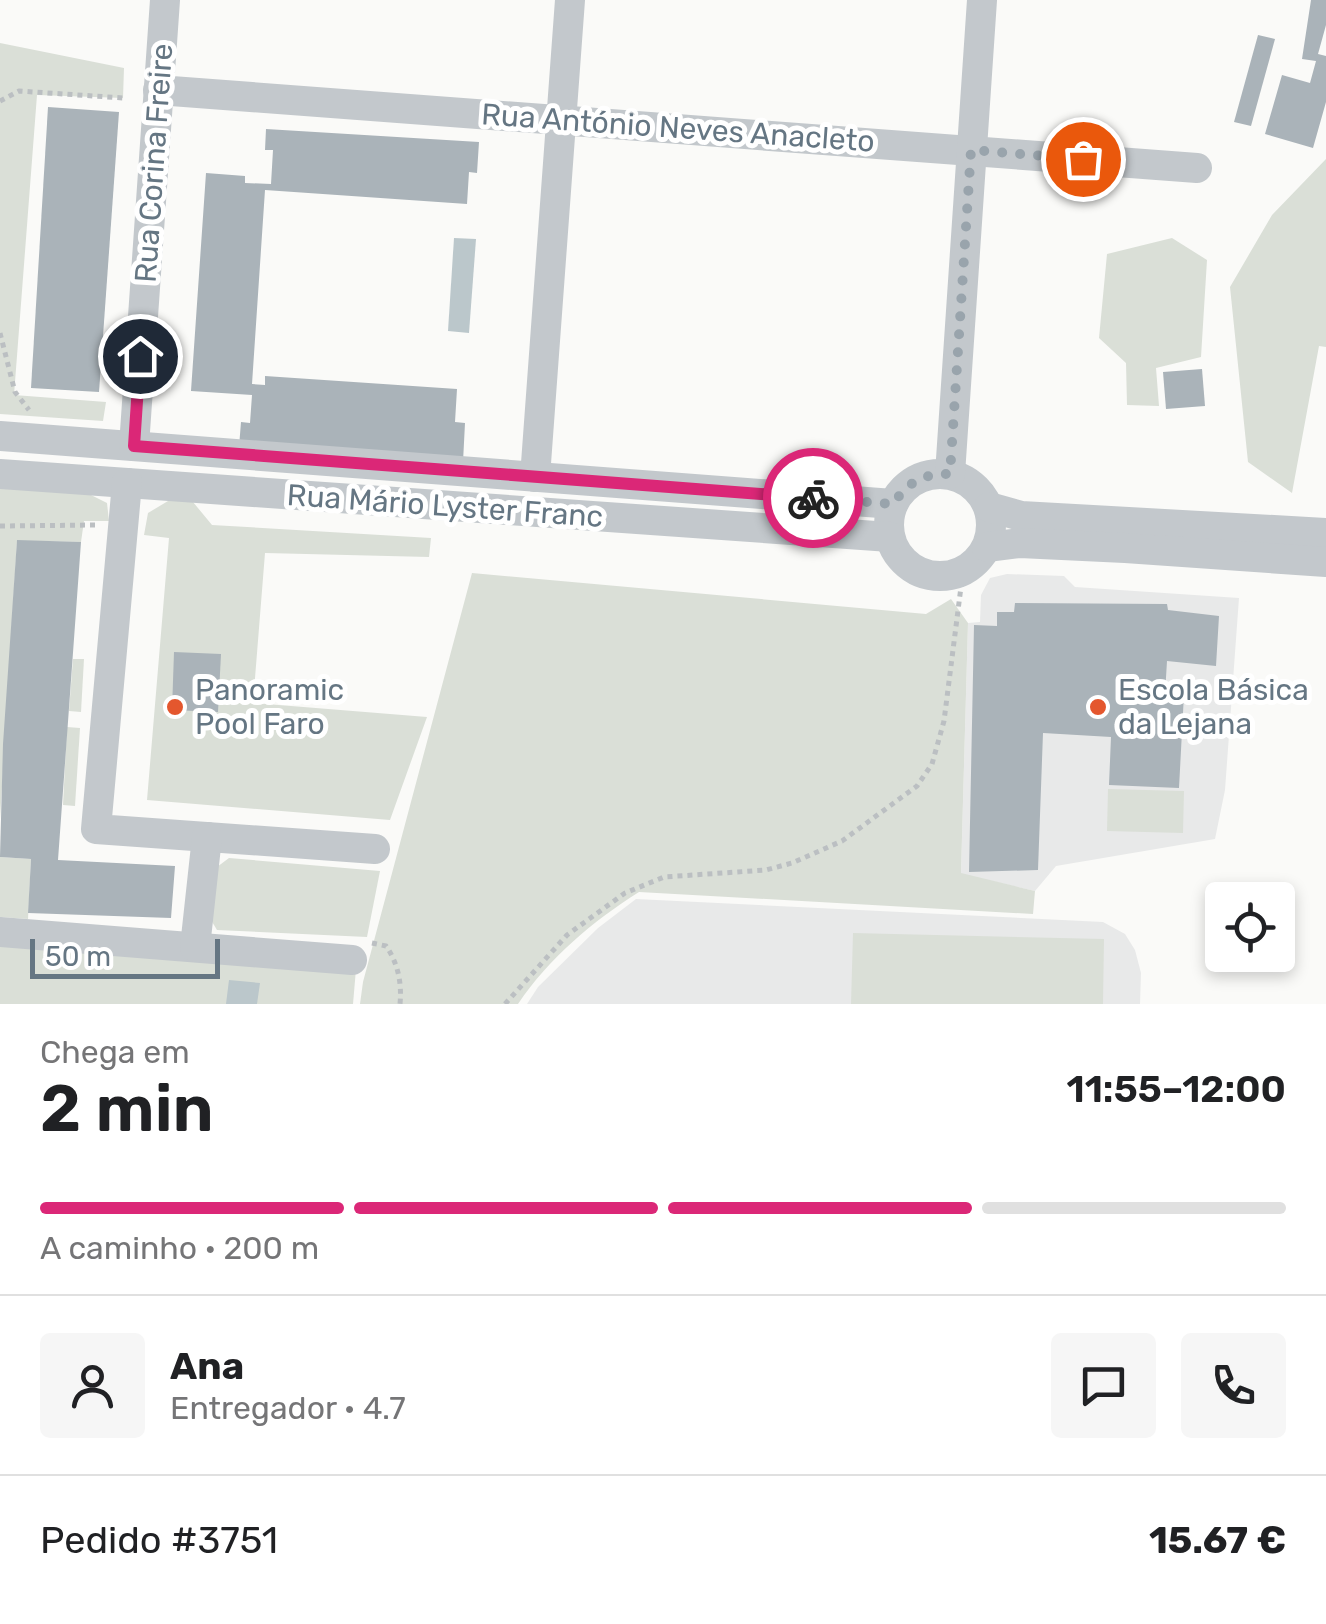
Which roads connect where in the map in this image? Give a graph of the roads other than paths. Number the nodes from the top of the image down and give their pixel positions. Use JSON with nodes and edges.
{"nodes":[{"id":1,"x":165,"y":0,"type":"edge"},
{"id":2,"x":570,"y":0,"type":"edge"},
{"id":3,"x":982,"y":0,"type":"edge"},
{"id":4,"x":158,"y":90,"type":"junction"},
{"id":5,"x":561,"y":120,"type":"junction"},
{"id":6,"x":971,"y":150,"type":"junction"},
{"id":7,"x":1198,"y":168,"type":"dead end"},
{"id":8,"x":0,"y":436,"type":"edge"},
{"id":9,"x":134,"y":446,"type":"junction"},
{"id":10,"x":0,"y":474,"type":"edge"},
{"id":11,"x":950,"y":474,"type":"junction"},
{"id":12,"x":535,"y":476,"type":"junction"},
{"id":13,"x":127,"y":483,"type":"junction"},
{"id":14,"x":893,"y":504,"type":"junction"},
{"id":15,"x":989,"y":507,"type":"junction"},
{"id":16,"x":1326,"y":533,"type":"edge"},
{"id":17,"x":890,"y":537,"type":"junction"},
{"id":18,"x":987,"y":547,"type":"junction"},
{"id":19,"x":1326,"y":562,"type":"edge"},
{"id":20,"x":207,"y":837,"type":"junction"},
{"id":21,"x":375,"y":849,"type":"dead end"},
{"id":22,"x":0,"y":932,"type":"edge"},
{"id":23,"x":195,"y":947,"type":"junction"},
{"id":24,"x":352,"y":960,"type":"road end"}],
"edges":[{"from":1,"to":4,"type":"street","name":"Rua Corina Freire"},
{"from":2,"to":5,"type":"street"},
{"from":3,"to":6,"type":"street"},
{"from":4,"to":5,"type":"street","name":"Rua António Neves Anacleto"},
{"from":4,"to":9,"type":"street","name":"Rua Corina Freire"},
{"from":5,"to":6,"type":"street","name":"Rua António Neves Anacleto"},
{"from":5,"to":12,"type":"street"},
{"from":6,"to":7,"type":"street","name":"Rua António Neves Anacleto"},
{"from":6,"to":11,"type":"street"},
{"from":8,"to":9,"type":"street","name":"Rua Mário Lyster Franc"},
{"from":9,"to":12,"type":"street","name":"Rua Mário Lyster Franc"},
{"from":10,"to":13,"type":"street","name":"Rua Mário Lyster Franc"},
{"from":11,"to":14,"type":"street"},
{"from":11,"to":15,"type":"street"},
{"from":12,"to":14,"type":"street","name":"Rua Mário Lyster Franc"},
{"from":13,"to":17,"type":"street","name":"Rua Mário Lyster Franc"},
{"from":13,"to":20,"type":"street"},
{"from":14,"to":17,"type":"street"},
{"from":15,"to":16,"type":"street"},
{"from":15,"to":18,"type":"street"},
{"from":17,"to":18,"type":"street"},
{"from":18,"to":19,"type":"street"},
{"from":20,"to":21,"type":"street"},
{"from":20,"to":23,"type":"street"},
{"from":22,"to":23,"type":"street"},
{"from":23,"to":24,"type":"street"}]}
